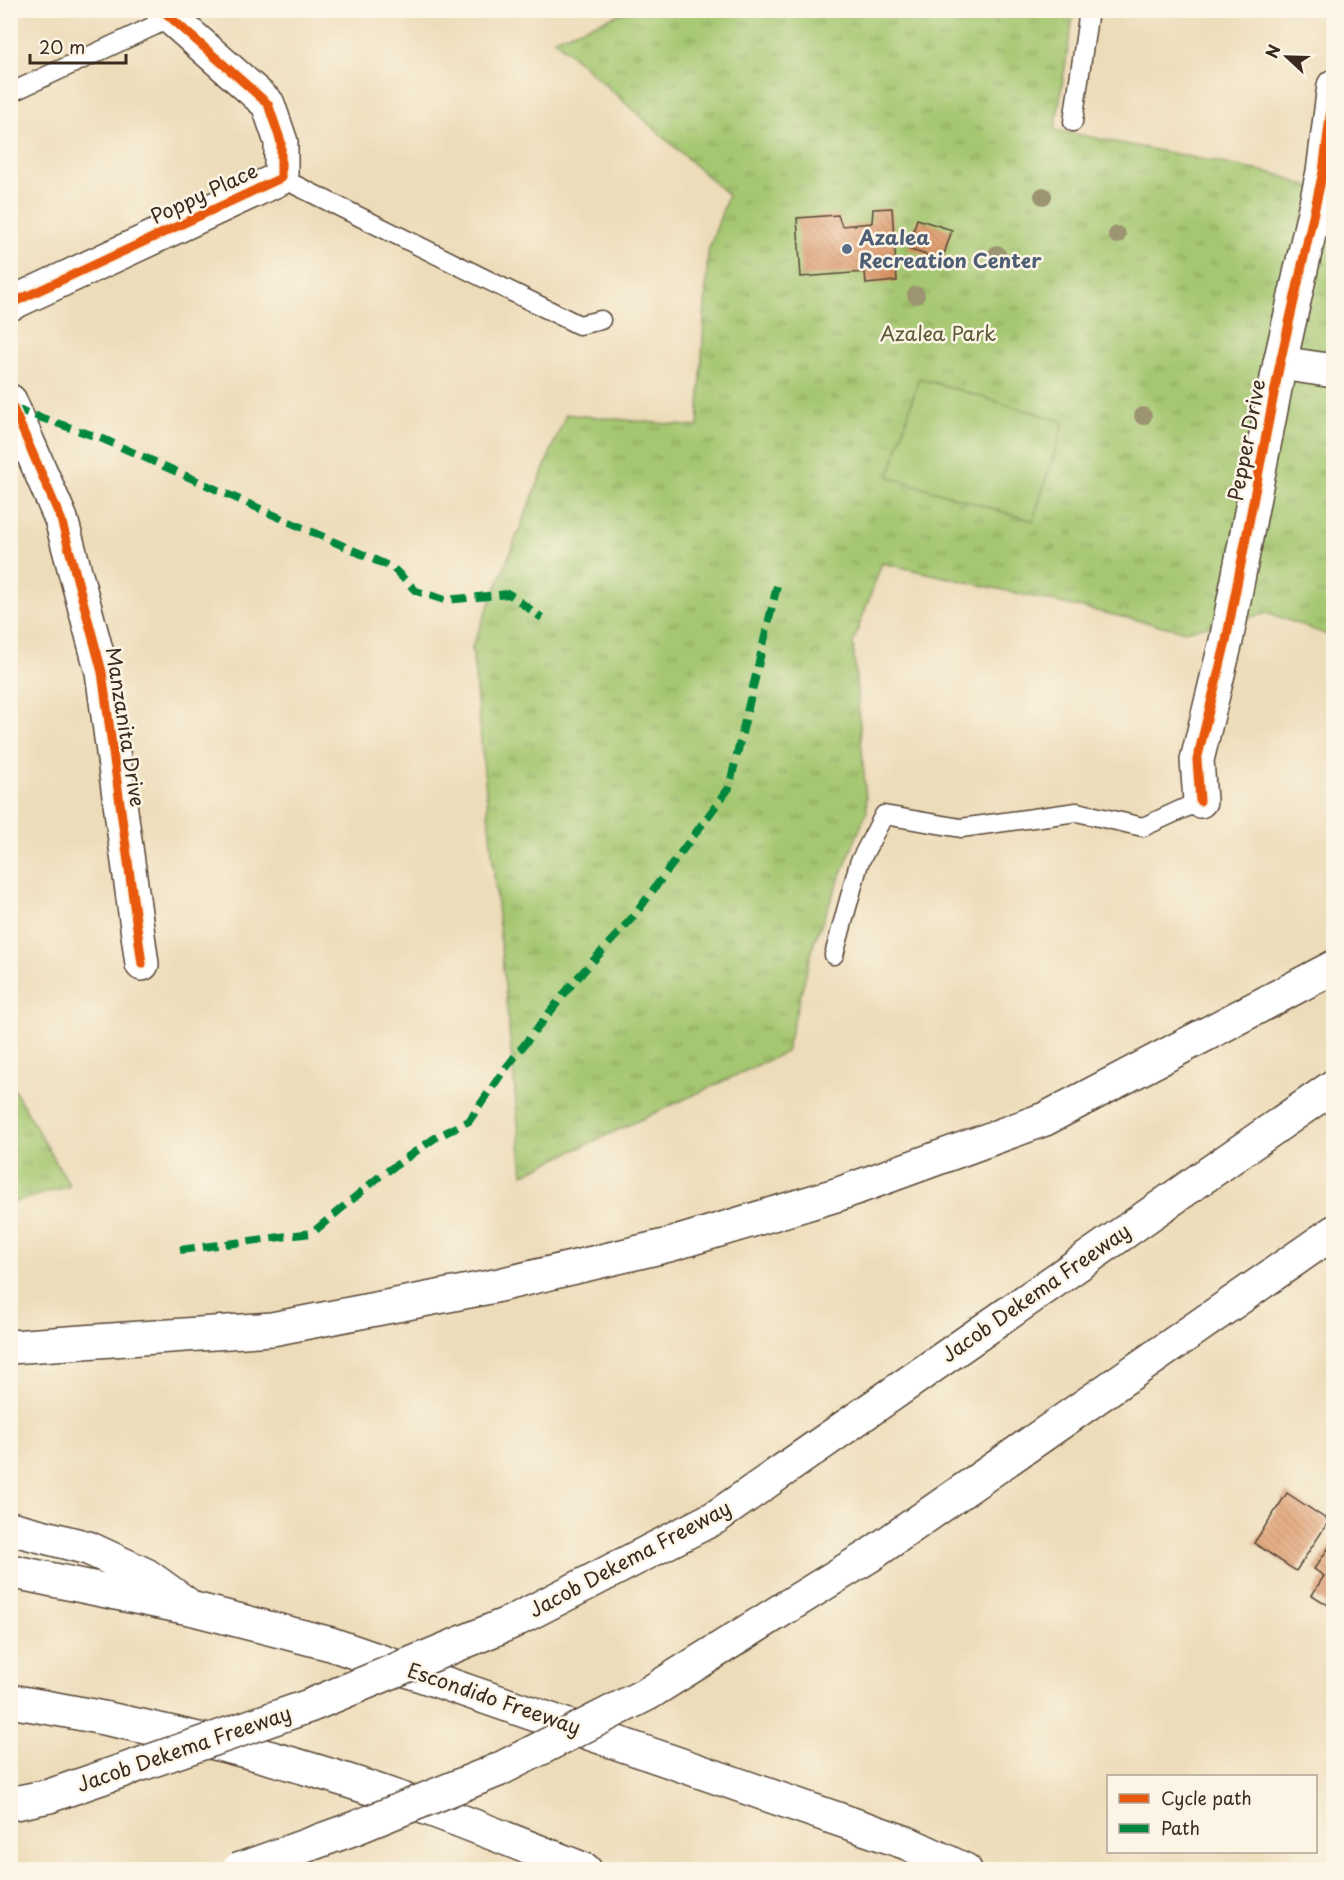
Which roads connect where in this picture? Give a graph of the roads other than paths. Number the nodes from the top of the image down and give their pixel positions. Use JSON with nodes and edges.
{"nodes":[{"id":1,"x":1089,"y":10,"type":"edge"},
{"id":2,"x":167,"y":14,"type":"edge"},
{"id":3,"x":1334,"y":86,"type":"edge"},
{"id":4,"x":10,"y":93,"type":"edge"},
{"id":5,"x":1073,"y":122,"type":"dead end"},
{"id":6,"x":281,"y":178,"type":"junction"},
{"id":7,"x":10,"y":304,"type":"edge"},
{"id":8,"x":600,"y":320,"type":"dead end"},
{"id":9,"x":1280,"y":363,"type":"junction"},
{"id":10,"x":1334,"y":371,"type":"edge"},
{"id":11,"x":10,"y":401,"type":"edge"},
{"id":12,"x":1200,"y":801,"type":"joint"},
{"id":13,"x":834,"y":955,"type":"dead end"},
{"id":14,"x":142,"y":964,"type":"dead end"},
{"id":15,"x":1334,"y":967,"type":"edge"},
{"id":16,"x":1334,"y":1086,"type":"edge"},
{"id":17,"x":1334,"y":1232,"type":"edge"},
{"id":18,"x":10,"y":1347,"type":"edge"},
{"id":19,"x":10,"y":1528,"type":"edge"},
{"id":20,"x":10,"y":1571,"type":"edge"},
{"id":21,"x":194,"y":1609,"type":"junction"},
{"id":22,"x":10,"y":1701,"type":"edge"},
{"id":23,"x":10,"y":1804,"type":"edge"},
{"id":24,"x":238,"y":1869,"type":"edge"},
{"id":25,"x":585,"y":1869,"type":"edge"},
{"id":26,"x":965,"y":1869,"type":"edge"}],
"edges":[{"from":1,"to":5,"type":"lane"},
{"from":2,"to":4,"type":"lane"},
{"from":2,"to":6,"type":"main road","name":"Poppy Place"},
{"from":3,"to":9,"type":"main road","name":"Pepper Drive"},
{"from":6,"to":7,"type":"main road","name":"Poppy Place"},
{"from":6,"to":8,"type":"lane"},
{"from":9,"to":10,"type":"main road"},
{"from":9,"to":12,"type":"main road","name":"Pepper Drive"},
{"from":11,"to":14,"type":"main road","name":"Manzanita Drive"},
{"from":12,"to":13,"type":"lane"},
{"from":15,"to":18,"type":"main road"},
{"from":16,"to":23,"type":"main road","name":"Jacob Dekema Freeway","bridge":true},
{"from":17,"to":24,"type":"main road","bridge":true},
{"from":19,"to":21,"type":"main road"},
{"from":20,"to":21,"type":"main road","name":"Escondido Freeway"},
{"from":21,"to":26,"type":"main road","name":"Escondido Freeway"},
{"from":22,"to":25,"type":"main road"}]}
